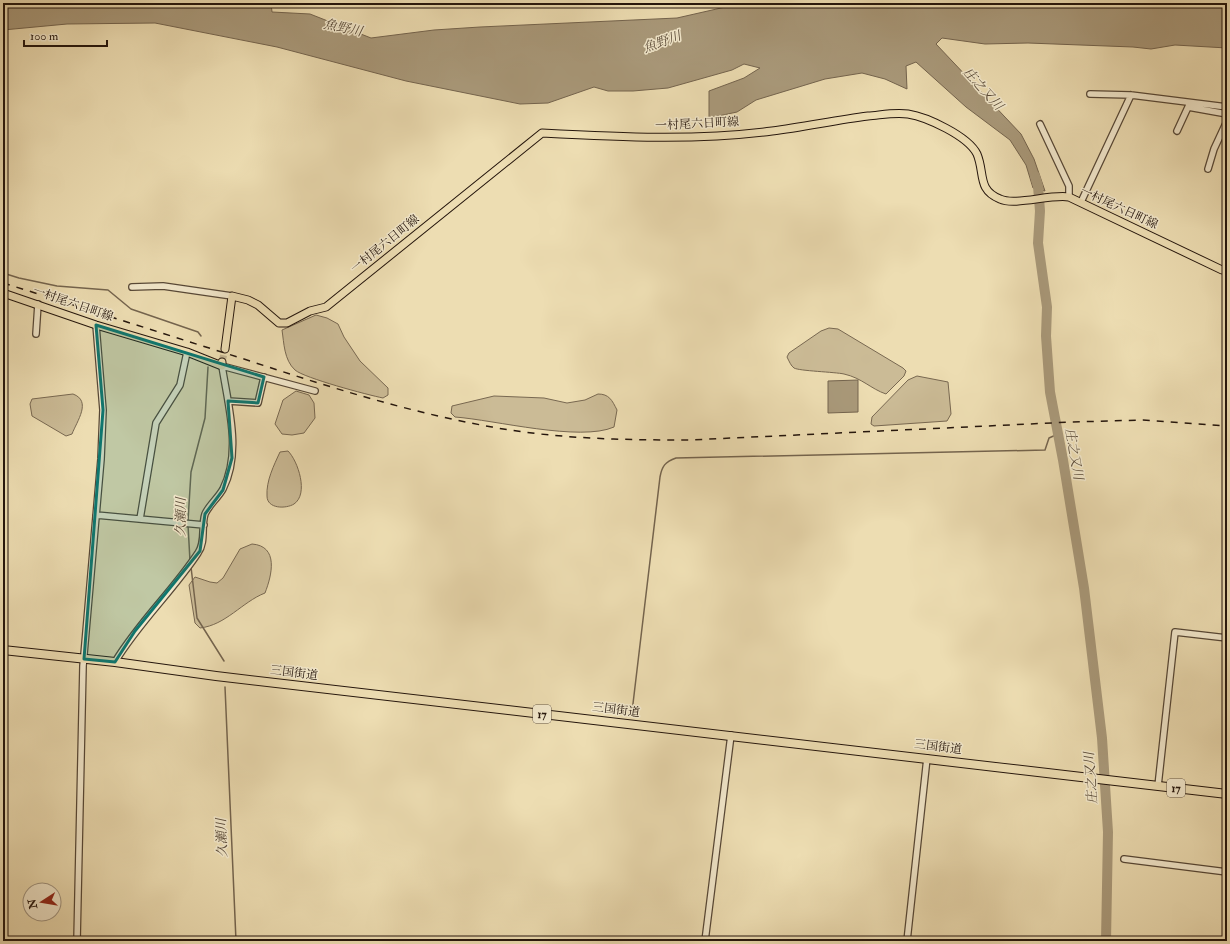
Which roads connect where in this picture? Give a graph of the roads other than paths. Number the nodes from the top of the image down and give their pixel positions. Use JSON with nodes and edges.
{"nodes":[{"id":1,"x":1090,"y":94,"type":"dead end"},
{"id":2,"x":1131,"y":95,"type":"junction"},
{"id":3,"x":1189,"y":104,"type":"junction"},
{"id":4,"x":1227,"y":107,"type":"edge"},
{"id":5,"x":1227,"y":114,"type":"edge"},
{"id":6,"x":1227,"y":122,"type":"edge"},
{"id":7,"x":1040,"y":124,"type":"dead end"},
{"id":8,"x":1177,"y":130,"type":"dead end"},
{"id":9,"x":1208,"y":169,"type":"dead end"},
{"id":10,"x":1070,"y":197,"type":"junction"},
{"id":11,"x":1081,"y":202,"type":"junction"},
{"id":12,"x":1227,"y":270,"type":"edge"},
{"id":13,"x":132,"y":286,"type":"dead end"},
{"id":14,"x":3,"y":293,"type":"edge"},
{"id":15,"x":232,"y":296,"type":"junction"},
{"id":16,"x":38,"y":304,"type":"junction"},
{"id":17,"x":96,"y":325,"type":"junction"},
{"id":18,"x":36,"y":334,"type":"dead end"},
{"id":19,"x":225,"y":349,"type":"tunnel mouth"},
{"id":20,"x":187,"y":352,"type":"junction"},
{"id":21,"x":222,"y":364,"type":"junction"},
{"id":22,"x":264,"y":377,"type":"junction"},
{"id":23,"x":315,"y":391,"type":"dead end"},
{"id":24,"x":228,"y":402,"type":"junction"},
{"id":25,"x":96,"y":515,"type":"junction"},
{"id":26,"x":140,"y":519,"type":"junction"},
{"id":27,"x":204,"y":525,"type":"junction"},
{"id":28,"x":1227,"y":638,"type":"edge"},
{"id":29,"x":3,"y":650,"type":"edge"},
{"id":30,"x":84,"y":659,"type":"junction"},
{"id":31,"x":115,"y":662,"type":"junction"},
{"id":32,"x":731,"y":735,"type":"junction"},
{"id":33,"x":927,"y":758,"type":"junction"},
{"id":34,"x":1158,"y":786,"type":"junction"},
{"id":35,"x":1227,"y":794,"type":"edge"},
{"id":36,"x":1124,"y":859,"type":"dead end"},
{"id":37,"x":1227,"y":872,"type":"edge"},
{"id":38,"x":77,"y":941,"type":"edge"},
{"id":39,"x":705,"y":941,"type":"edge"},
{"id":40,"x":907,"y":941,"type":"edge"}],
"edges":[{"from":1,"to":2,"type":"street"},
{"from":2,"to":3,"type":"street"},
{"from":2,"to":11,"type":"street"},
{"from":3,"to":4,"type":"street"},
{"from":3,"to":5,"type":"street"},
{"from":3,"to":8,"type":"street"},
{"from":6,"to":9,"type":"street"},
{"from":7,"to":10,"type":"street"},
{"from":10,"to":11,"type":"main road","name":"一村尾六日町線"},
{"from":10,"to":15,"type":"main road","name":"一村尾六日町線"},
{"from":11,"to":12,"type":"main road","name":"一村尾六日町線"},
{"from":13,"to":15,"type":"street"},
{"from":14,"to":16,"type":"main road","name":"一村尾六日町線"},
{"from":15,"to":19,"type":"main road"},
{"from":16,"to":17,"type":"main road","name":"一村尾六日町線"},
{"from":16,"to":18,"type":"street"},
{"from":17,"to":20,"type":"main road","name":"一村尾六日町線"},
{"from":17,"to":25,"type":"street"},
{"from":20,"to":21,"type":"main road","name":"一村尾六日町線"},
{"from":20,"to":26,"type":"street"},
{"from":21,"to":22,"type":"street"},
{"from":21,"to":24,"type":"street"},
{"from":22,"to":23,"type":"street"},
{"from":22,"to":24,"type":"street"},
{"from":24,"to":27,"type":"street"},
{"from":25,"to":26,"type":"street"},
{"from":25,"to":30,"type":"street"},
{"from":26,"to":27,"type":"street"},
{"from":27,"to":31,"type":"street"},
{"from":28,"to":34,"type":"street"},
{"from":29,"to":30,"type":"highway","name":"三国街道","number":"17"},
{"from":30,"to":31,"type":"highway","name":"三国街道","number":"17"},
{"from":30,"to":38,"type":"street"},
{"from":31,"to":32,"type":"highway","name":"三国街道","number":"17"},
{"from":32,"to":33,"type":"highway","name":"三国街道","number":"17"},
{"from":32,"to":39,"type":"street"},
{"from":33,"to":34,"type":"highway","name":"三国街道","number":"17"},
{"from":33,"to":40,"type":"street"},
{"from":34,"to":35,"type":"highway","name":"三国街道","number":"17"},
{"from":36,"to":37,"type":"street"}]}
